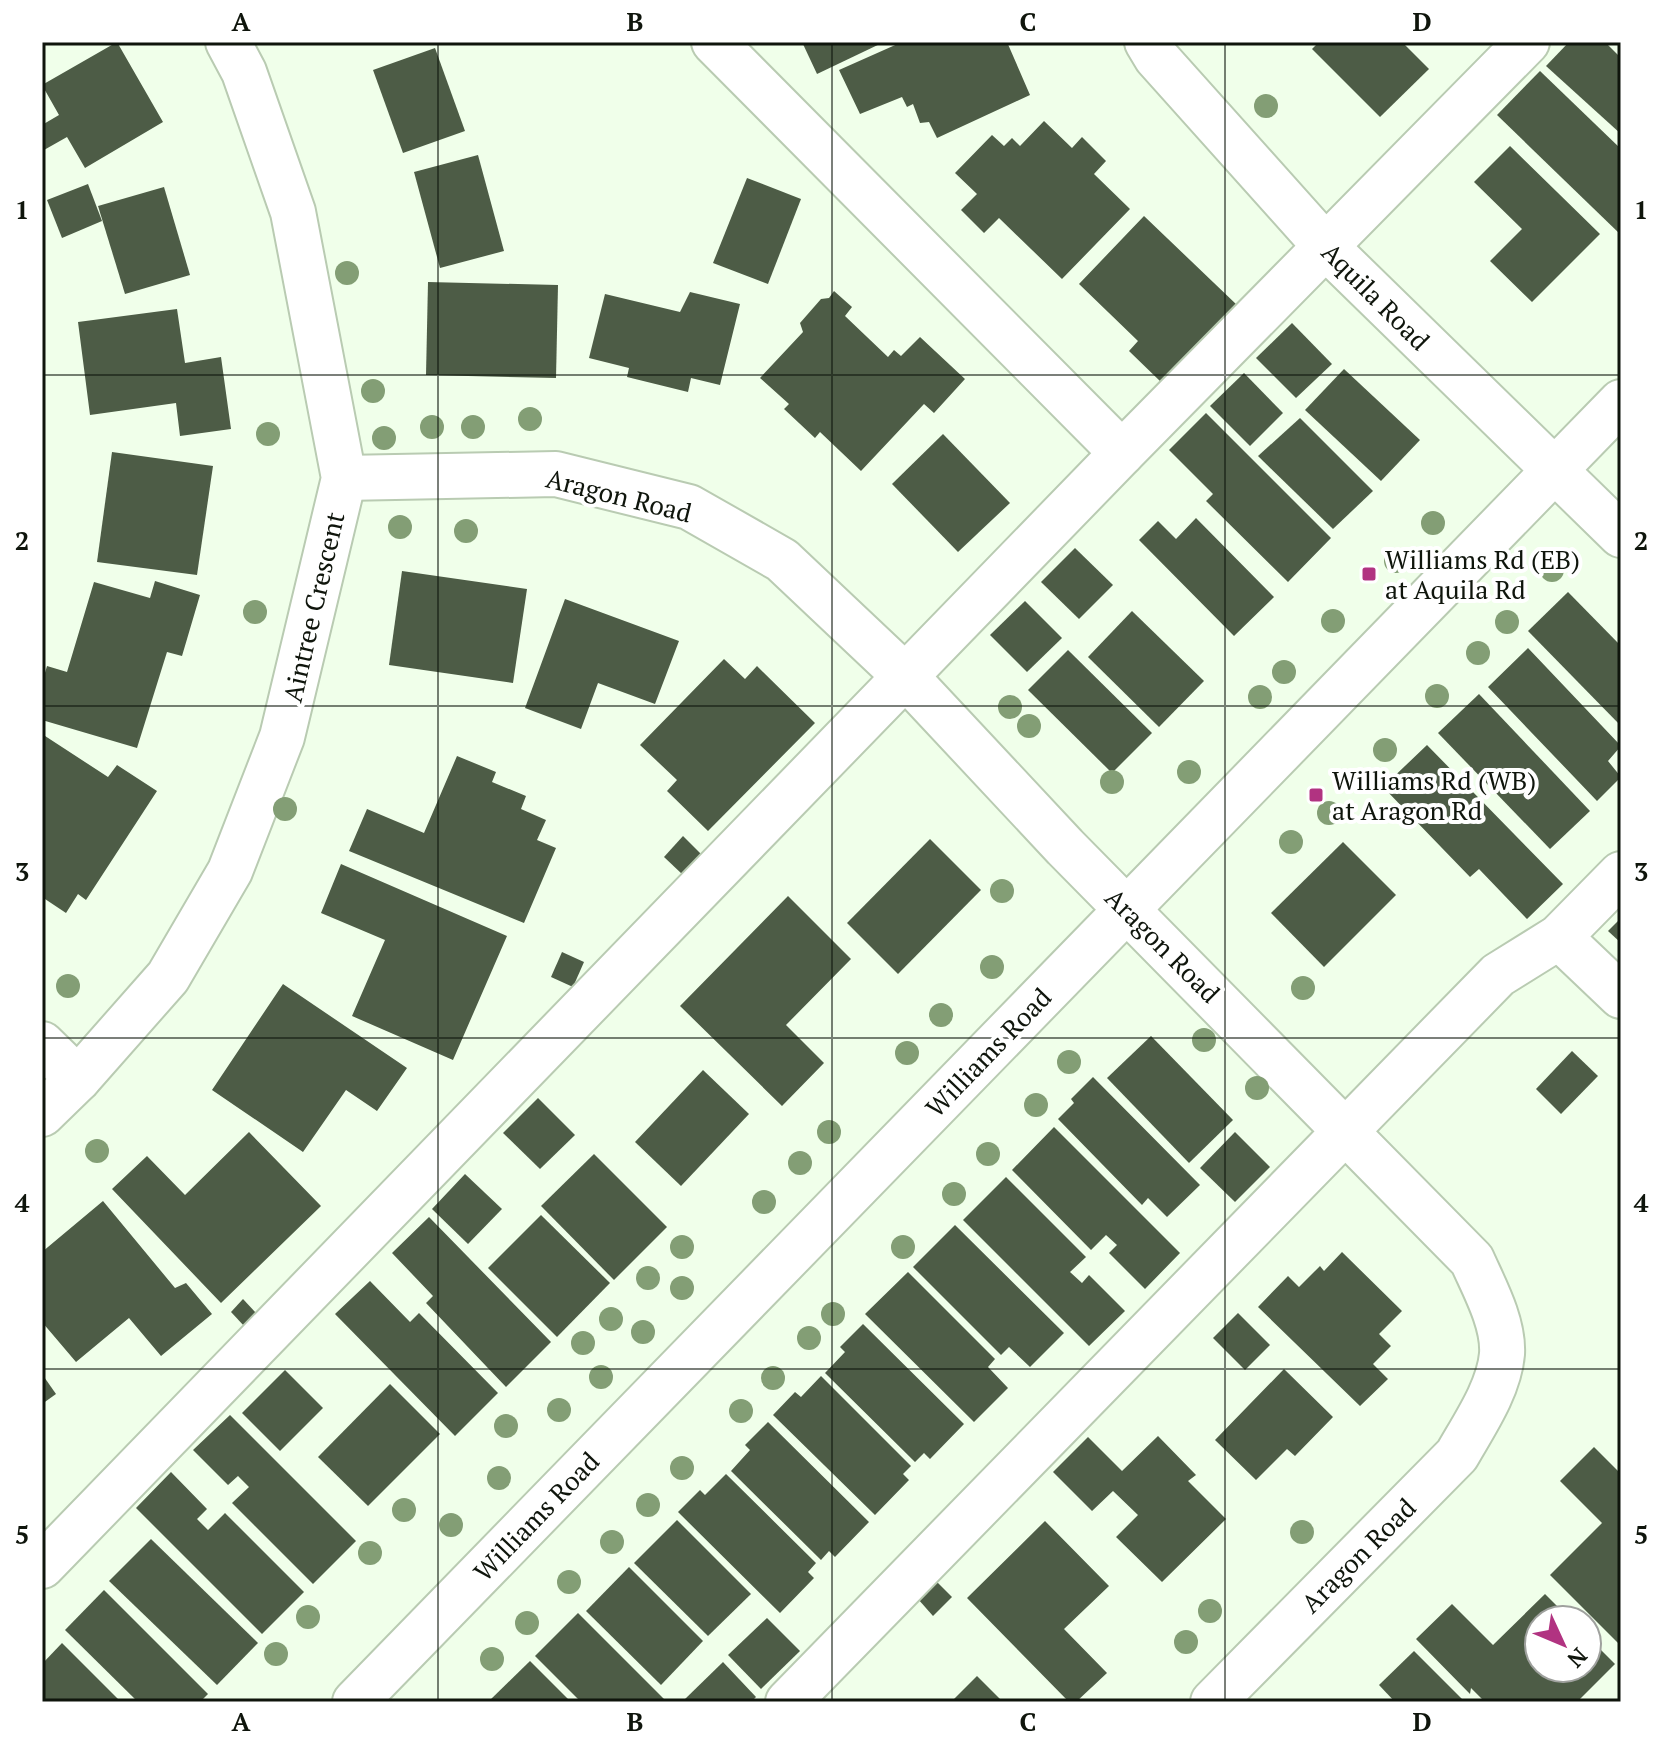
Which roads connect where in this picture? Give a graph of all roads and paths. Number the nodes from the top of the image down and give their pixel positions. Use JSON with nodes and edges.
{"nodes":[{"id":1,"x":228,"y":42,"type":"edge"},
{"id":2,"x":714,"y":42,"type":"edge"},
{"id":3,"x":1147,"y":42,"type":"edge"},
{"id":4,"x":1527,"y":42,"type":"edge"},
{"id":5,"x":1327,"y":248,"type":"junction"},
{"id":6,"x":1621,"y":402,"type":"edge"},
{"id":7,"x":1122,"y":453,"type":"junction"},
{"id":8,"x":1556,"y":469,"type":"junction"},
{"id":9,"x":344,"y":478,"type":"junction"},
{"id":10,"x":1621,"y":535,"type":"edge"},
{"id":11,"x":907,"y":678,"type":"junction"},
{"id":12,"x":1621,"y":874,"type":"edge"},
{"id":13,"x":1128,"y":909,"type":"junction"},
{"id":14,"x":1559,"y":937,"type":"junction"},
{"id":15,"x":1621,"y":996,"type":"edge"},
{"id":16,"x":42,"y":1044,"type":"edge"},
{"id":17,"x":78,"y":1079,"type":"junction"},
{"id":18,"x":42,"y":1114,"type":"edge"},
{"id":19,"x":1344,"y":1130,"type":"junction"},
{"id":20,"x":42,"y":1566,"type":"edge"},
{"id":21,"x":355,"y":1702,"type":"edge"},
{"id":22,"x":788,"y":1702,"type":"edge"},
{"id":23,"x":1213,"y":1702,"type":"edge"}],
"edges":[{"from":1,"to":9,"type":"street","name":"Aintree Crescent"},
{"from":2,"to":7,"type":"street"},
{"from":3,"to":5,"type":"street","name":"Aquila Road"},
{"from":4,"to":5,"type":"street"},
{"from":5,"to":7,"type":"street"},
{"from":5,"to":8,"type":"street","name":"Aquila Road"},
{"from":6,"to":8,"type":"street","name":"Williams Road"},
{"from":7,"to":11,"type":"street"},
{"from":8,"to":10,"type":"street","name":"Aquila Road"},
{"from":8,"to":13,"type":"street","name":"Williams Road"},
{"from":9,"to":11,"type":"street","name":"Aragon Road"},
{"from":9,"to":17,"type":"street","name":"Aintree Crescent"},
{"from":11,"to":13,"type":"street","name":"Aragon Road"},
{"from":11,"to":20,"type":"street"},
{"from":12,"to":14,"type":"street"},
{"from":13,"to":19,"type":"street","name":"Aragon Road"},
{"from":13,"to":21,"type":"street","name":"Williams Road"},
{"from":14,"to":15,"type":"street"},
{"from":14,"to":19,"type":"street"},
{"from":16,"to":17,"type":"street"},
{"from":17,"to":18,"type":"street","name":"Aintree Crescent"},
{"from":19,"to":22,"type":"street"},
{"from":19,"to":23,"type":"street","name":"Aragon Road"}]}
